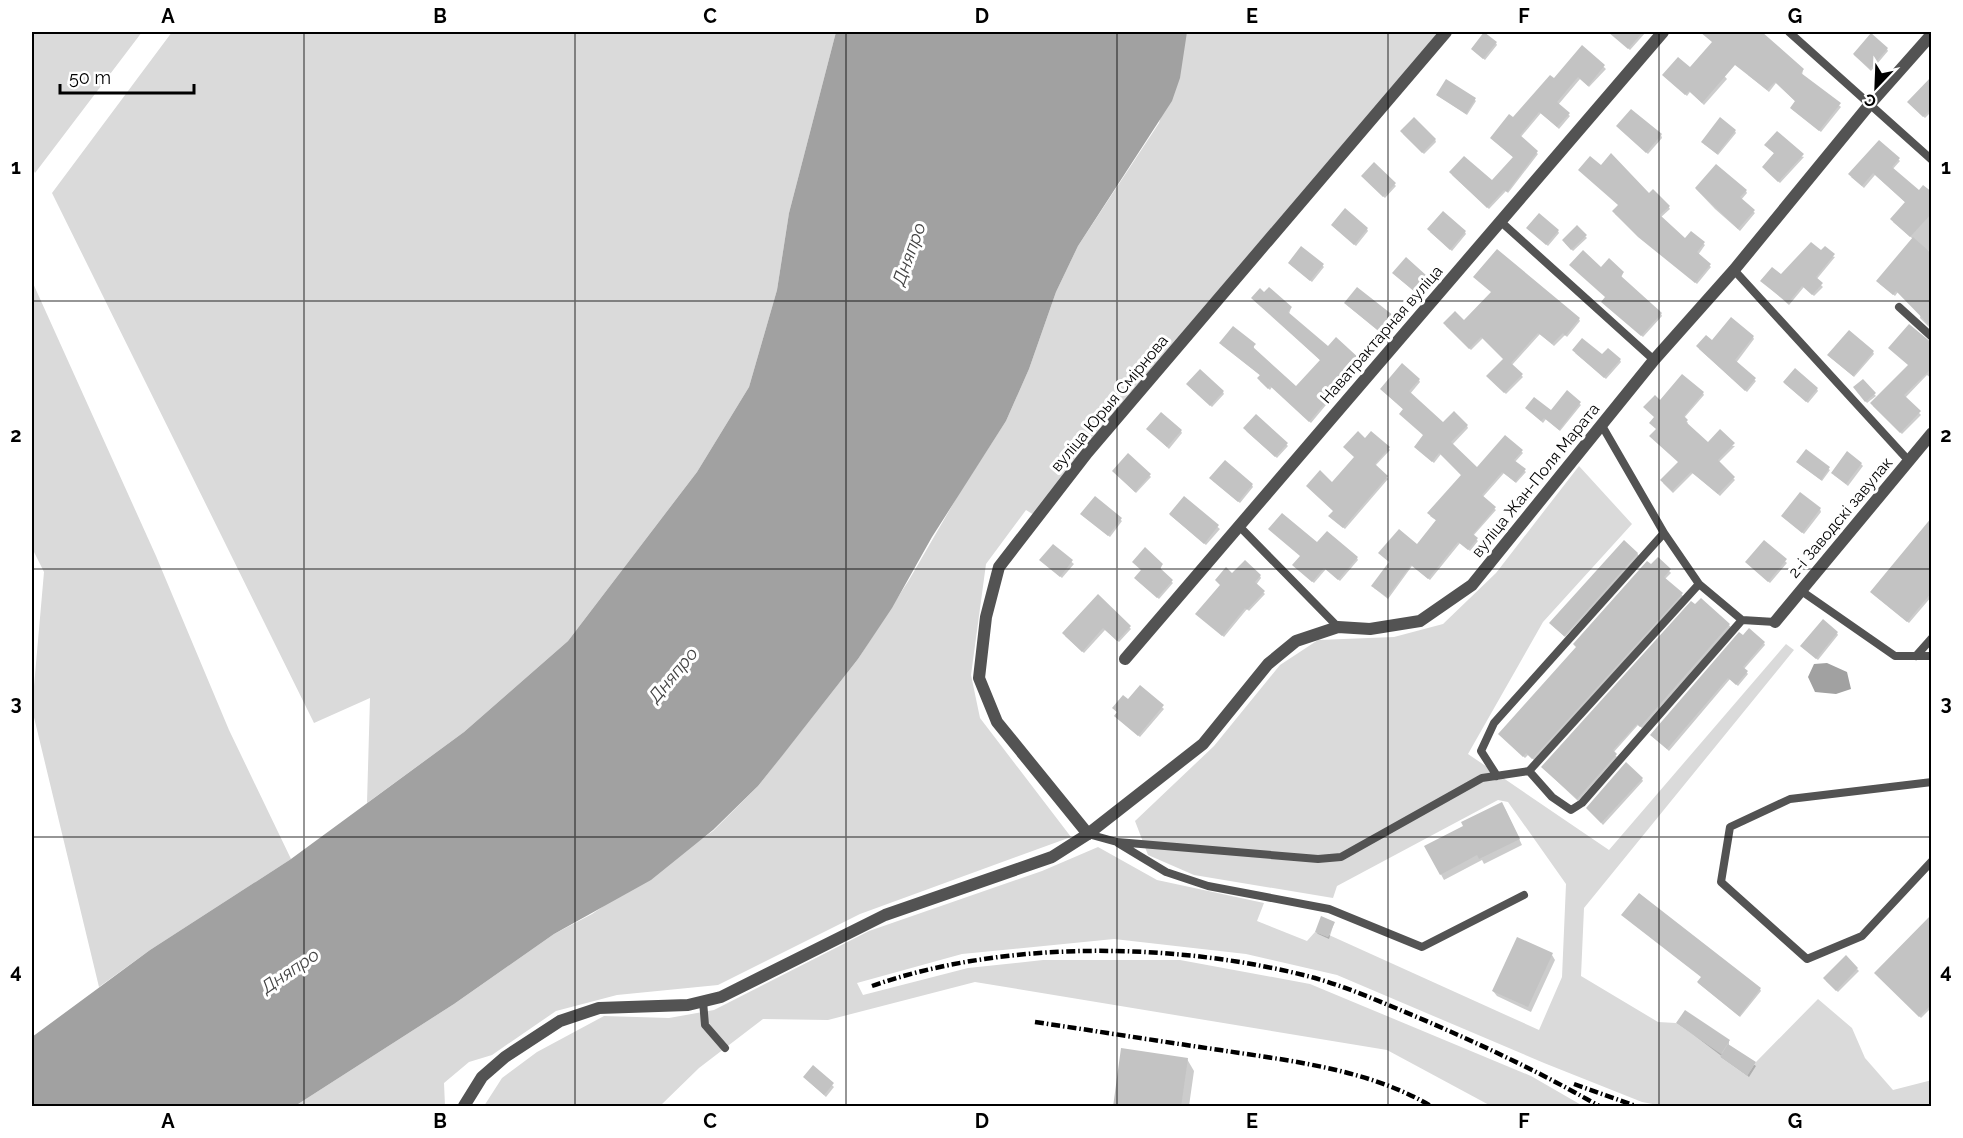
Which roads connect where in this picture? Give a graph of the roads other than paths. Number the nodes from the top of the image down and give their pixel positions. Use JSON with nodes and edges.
{"nodes":[{"id":1,"x":1446,"y":32,"type":"edge"},
{"id":2,"x":1663,"y":32,"type":"edge"},
{"id":3,"x":1789,"y":32,"type":"edge"},
{"id":4,"x":1932,"y":34,"type":"edge"},
{"id":5,"x":1870,"y":104,"type":"junction"},
{"id":6,"x":1932,"y":160,"type":"edge"},
{"id":7,"x":1500,"y":221,"type":"junction"},
{"id":8,"x":1734,"y":270,"type":"junction"},
{"id":9,"x":1899,"y":307,"type":"dead end"},
{"id":10,"x":1932,"y":337,"type":"edge"},
{"id":11,"x":1654,"y":360,"type":"junction"},
{"id":12,"x":1601,"y":424,"type":"junction"},
{"id":13,"x":1932,"y":433,"type":"edge"},
{"id":14,"x":1908,"y":460,"type":"junction"},
{"id":15,"x":1238,"y":525,"type":"junction"},
{"id":16,"x":1664,"y":533,"type":"junction"},
{"id":17,"x":1699,"y":584,"type":"junction"},
{"id":18,"x":1800,"y":590,"type":"junction"},
{"id":19,"x":1742,"y":620,"type":"junction"},
{"id":20,"x":1775,"y":622,"type":"joint"},
{"id":21,"x":1338,"y":627,"type":"junction"},
{"id":22,"x":1932,"y":638,"type":"edge"},
{"id":23,"x":1916,"y":656,"type":"junction"},
{"id":24,"x":1932,"y":656,"type":"edge"},
{"id":25,"x":1125,"y":659,"type":"dead end"},
{"id":26,"x":1529,"y":771,"type":"junction"},
{"id":27,"x":1497,"y":776,"type":"junction"},
{"id":28,"x":1932,"y":782,"type":"edge"},
{"id":29,"x":1088,"y":834,"type":"junction"},
{"id":30,"x":1117,"y":842,"type":"junction"},
{"id":31,"x":1932,"y":861,"type":"edge"},
{"id":32,"x":1524,"y":895,"type":"dead end"},
{"id":33,"x":703,"y":1001,"type":"junction"},
{"id":34,"x":725,"y":1048,"type":"dead end"},
{"id":35,"x":464,"y":1107,"type":"edge"}],
"edges":[{"from":1,"to":29,"type":"street","name":"вуліца Юрыя Смірнова"},
{"from":2,"to":7,"type":"street","name":"Наватрактарная вуліца"},
{"from":3,"to":5,"type":"lane"},
{"from":4,"to":5,"type":"street","name":"вуліца Жан-Поля Марата"},
{"from":5,"to":6,"type":"lane"},
{"from":5,"to":8,"type":"street","name":"вуліца Жан-Поля Марата"},
{"from":7,"to":11,"type":"lane"},
{"from":7,"to":15,"type":"street","name":"Наватрактарная вуліца"},
{"from":8,"to":11,"type":"street","name":"вуліца Жан-Поля Марата"},
{"from":8,"to":14,"type":"lane"},
{"from":9,"to":10,"type":"lane"},
{"from":11,"to":12,"type":"street","name":"вуліца Жан-Поля Марата"},
{"from":12,"to":16,"type":"lane"},
{"from":12,"to":21,"type":"street","name":"вуліца Жан-Поля Марата"},
{"from":13,"to":14,"type":"street","name":"2-і Заводскі завулак"},
{"from":14,"to":18,"type":"street","name":"2-і Заводскі завулак"},
{"from":15,"to":21,"type":"lane"},
{"from":15,"to":25,"type":"street","name":"Наватрактарная вуліца"},
{"from":16,"to":17,"type":"lane"},
{"from":16,"to":27,"type":"lane"},
{"from":17,"to":19,"type":"lane"},
{"from":17,"to":26,"type":"lane"},
{"from":18,"to":20,"type":"street","name":"2-і Заводскі завулак"},
{"from":18,"to":23,"type":"lane"},
{"from":19,"to":20,"type":"lane"},
{"from":19,"to":26,"type":"lane"},
{"from":21,"to":29,"type":"street","name":"вуліца Жан-Поля Марата"},
{"from":22,"to":23,"type":"lane"},
{"from":23,"to":24,"type":"lane"},
{"from":26,"to":27,"type":"lane"},
{"from":27,"to":30,"type":"lane"},
{"from":28,"to":31,"type":"lane"},
{"from":29,"to":30,"type":"lane"},
{"from":29,"to":33,"type":"street","name":"вуліца Жан-Поля Марата"},
{"from":30,"to":32,"type":"lane"},
{"from":33,"to":34,"type":"lane"},
{"from":33,"to":35,"type":"street","name":"вуліца Жан-Поля Марата"}]}
